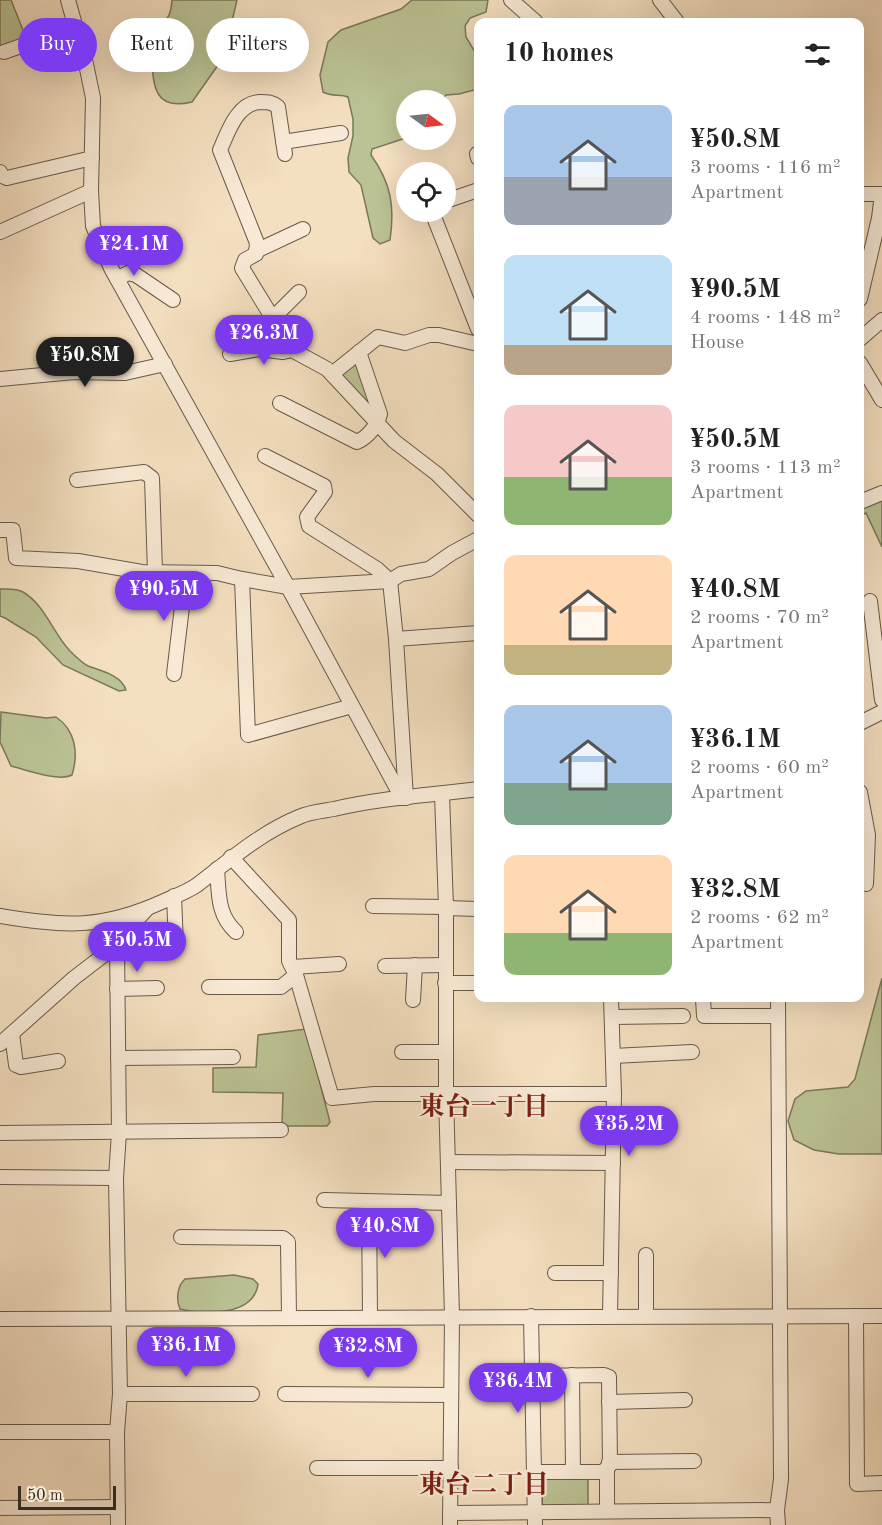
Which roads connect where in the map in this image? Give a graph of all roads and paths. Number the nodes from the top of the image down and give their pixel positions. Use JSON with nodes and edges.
{"nodes":[{"id":1,"x":68,"y":0,"type":"edge"},
{"id":2,"x":511,"y":0,"type":"edge"},
{"id":3,"x":660,"y":0,"type":"edge"},
{"id":4,"x":73,"y":18,"type":"edge"},
{"id":5,"x":532,"y":18,"type":"edge"},
{"id":6,"x":674,"y":18,"type":"edge"},
{"id":7,"x":18,"y":47,"type":"edge"},
{"id":8,"x":4,"y":52,"type":"dead end"},
{"id":9,"x":86,"y":72,"type":"edge"},
{"id":10,"x":341,"y":133,"type":"dead end"},
{"id":11,"x":92,"y":158,"type":"junction"},
{"id":12,"x":0,"y":172,"type":"edge"},
{"id":13,"x":91,"y":191,"type":"junction"},
{"id":14,"x":474,"y":191,"type":"edge"},
{"id":15,"x":864,"y":194,"type":"edge"},
{"id":16,"x":456,"y":198,"type":"edge"},
{"id":17,"x":436,"y":222,"type":"edge"},
{"id":18,"x":303,"y":229,"type":"dead end"},
{"id":19,"x":0,"y":232,"type":"edge"},
{"id":20,"x":256,"y":251,"type":"junction"},
{"id":21,"x":117,"y":279,"type":"junction"},
{"id":22,"x":864,"y":282,"type":"edge"},
{"id":23,"x":299,"y":292,"type":"dead end"},
{"id":24,"x":173,"y":300,"type":"dead end"},
{"id":25,"x":273,"y":318,"type":"junction"},
{"id":26,"x":474,"y":318,"type":"edge"},
{"id":27,"x":878,"y":323,"type":"edge"},
{"id":28,"x":864,"y":335,"type":"edge"},
{"id":29,"x":474,"y":343,"type":"edge"},
{"id":30,"x":292,"y":350,"type":"junction"},
{"id":31,"x":358,"y":352,"type":"junction"},
{"id":32,"x":230,"y":354,"type":"dead end"},
{"id":33,"x":165,"y":364,"type":"junction"},
{"id":34,"x":864,"y":370,"type":"edge"},
{"id":35,"x":332,"y":374,"type":"junction"},
{"id":36,"x":0,"y":379,"type":"edge"},
{"id":37,"x":882,"y":399,"type":"edge"},
{"id":38,"x":280,"y":403,"type":"dead end"},
{"id":39,"x":378,"y":423,"type":"junction"},
{"id":40,"x":265,"y":456,"type":"dead end"},
{"id":41,"x":77,"y":480,"type":"dead end"},
{"id":42,"x":882,"y":493,"type":"edge"},
{"id":43,"x":864,"y":500,"type":"edge"},
{"id":44,"x":474,"y":511,"type":"edge"},
{"id":45,"x":0,"y":530,"type":"edge"},
{"id":46,"x":474,"y":541,"type":"edge"},
{"id":47,"x":155,"y":572,"type":"junction"},
{"id":48,"x":186,"y":573,"type":"junction"},
{"id":49,"x":242,"y":579,"type":"junction"},
{"id":50,"x":390,"y":581,"type":"junction"},
{"id":51,"x":288,"y":587,"type":"junction"},
{"id":52,"x":870,"y":601,"type":"dead end"},
{"id":53,"x":474,"y":633,"type":"edge"},
{"id":54,"x":396,"y":639,"type":"junction"},
{"id":55,"x":174,"y":674,"type":"dead end"},
{"id":56,"x":882,"y":700,"type":"edge"},
{"id":57,"x":352,"y":706,"type":"junction"},
{"id":58,"x":882,"y":712,"type":"edge"},
{"id":59,"x":864,"y":721,"type":"edge"},
{"id":60,"x":474,"y":790,"type":"edge"},
{"id":61,"x":442,"y":794,"type":"junction"},
{"id":62,"x":404,"y":798,"type":"junction"},
{"id":63,"x":864,"y":814,"type":"edge"},
{"id":64,"x":231,"y":857,"type":"junction"},
{"id":65,"x":217,"y":869,"type":"junction"},
{"id":66,"x":866,"y":884,"type":"dead end"},
{"id":67,"x":174,"y":896,"type":"junction"},
{"id":68,"x":374,"y":906,"type":"dead end"},
{"id":69,"x":446,"y":908,"type":"junction"},
{"id":70,"x":147,"y":909,"type":"junction"},
{"id":71,"x":474,"y":909,"type":"edge"},
{"id":72,"x":0,"y":916,"type":"edge"},
{"id":73,"x":236,"y":932,"type":"dead end"},
{"id":74,"x":117,"y":945,"type":"junction"},
{"id":75,"x":176,"y":945,"type":"dead end"},
{"id":76,"x":339,"y":964,"type":"dead end"},
{"id":77,"x":445,"y":964,"type":"junction"},
{"id":78,"x":415,"y":965,"type":"junction"},
{"id":79,"x":385,"y":966,"type":"dead end"},
{"id":80,"x":294,"y":971,"type":"junction"},
{"id":81,"x":446,"y":983,"type":"junction"},
{"id":82,"x":474,"y":983,"type":"edge"},
{"id":83,"x":209,"y":987,"type":"dead end"},
{"id":84,"x":157,"y":988,"type":"dead end"},
{"id":85,"x":117,"y":989,"type":"junction"},
{"id":86,"x":413,"y":1000,"type":"dead end"},
{"id":87,"x":611,"y":1002,"type":"edge"},
{"id":88,"x":703,"y":1002,"type":"edge"},
{"id":89,"x":778,"y":1002,"type":"edge"},
{"id":90,"x":682,"y":1016,"type":"dead end"},
{"id":91,"x":778,"y":1016,"type":"junction"},
{"id":92,"x":612,"y":1017,"type":"junction"},
{"id":93,"x":12,"y":1034,"type":"junction"},
{"id":94,"x":0,"y":1044,"type":"edge"},
{"id":95,"x":402,"y":1052,"type":"dead end"},
{"id":96,"x":445,"y":1052,"type":"junction"},
{"id":97,"x":692,"y":1052,"type":"dead end"},
{"id":98,"x":613,"y":1056,"type":"junction"},
{"id":99,"x":233,"y":1057,"type":"dead end"},
{"id":100,"x":118,"y":1058,"type":"junction"},
{"id":101,"x":58,"y":1061,"type":"dead end"},
{"id":102,"x":446,"y":1094,"type":"junction"},
{"id":103,"x":614,"y":1094,"type":"junction"},
{"id":104,"x":281,"y":1130,"type":"dead end"},
{"id":105,"x":119,"y":1132,"type":"junction"},
{"id":106,"x":0,"y":1133,"type":"edge"},
{"id":107,"x":448,"y":1162,"type":"junction"},
{"id":108,"x":614,"y":1162,"type":"junction"},
{"id":109,"x":0,"y":1177,"type":"edge"},
{"id":110,"x":116,"y":1178,"type":"junction"},
{"id":111,"x":324,"y":1200,"type":"dead end"},
{"id":112,"x":369,"y":1202,"type":"junction"},
{"id":113,"x":449,"y":1203,"type":"junction"},
{"id":114,"x":181,"y":1237,"type":"dead end"},
{"id":115,"x":646,"y":1255,"type":"dead end"},
{"id":116,"x":611,"y":1272,"type":"junction"},
{"id":117,"x":555,"y":1273,"type":"dead end"},
{"id":118,"x":452,"y":1316,"type":"junction"},
{"id":119,"x":531,"y":1316,"type":"junction"},
{"id":120,"x":610,"y":1316,"type":"junction"},
{"id":121,"x":646,"y":1316,"type":"junction"},
{"id":122,"x":780,"y":1316,"type":"junction"},
{"id":123,"x":856,"y":1316,"type":"junction"},
{"id":124,"x":882,"y":1316,"type":"edge"},
{"id":125,"x":289,"y":1317,"type":"junction"},
{"id":126,"x":370,"y":1317,"type":"junction"},
{"id":127,"x":0,"y":1318,"type":"edge"},
{"id":128,"x":120,"y":1318,"type":"junction"},
{"id":129,"x":572,"y":1375,"type":"junction"},
{"id":130,"x":532,"y":1376,"type":"junction"},
{"id":131,"x":120,"y":1394,"type":"junction"},
{"id":132,"x":252,"y":1394,"type":"dead end"},
{"id":133,"x":285,"y":1394,"type":"dead end"},
{"id":134,"x":451,"y":1395,"type":"junction"},
{"id":135,"x":685,"y":1400,"type":"dead end"},
{"id":136,"x":609,"y":1402,"type":"junction"},
{"id":137,"x":0,"y":1432,"type":"edge"},
{"id":138,"x":117,"y":1432,"type":"junction"},
{"id":139,"x":694,"y":1461,"type":"dead end"},
{"id":140,"x":608,"y":1465,"type":"junction"},
{"id":141,"x":317,"y":1468,"type":"dead end"},
{"id":142,"x":451,"y":1468,"type":"junction"},
{"id":143,"x":534,"y":1472,"type":"junction"},
{"id":144,"x":573,"y":1472,"type":"junction"},
{"id":145,"x":882,"y":1483,"type":"edge"},
{"id":146,"x":118,"y":1507,"type":"junction"},
{"id":147,"x":0,"y":1508,"type":"edge"},
{"id":148,"x":777,"y":1510,"type":"junction"},
{"id":149,"x":608,"y":1511,"type":"junction"},
{"id":150,"x":586,"y":1518,"type":"edge"},
{"id":151,"x":450,"y":1519,"type":"edge"},
{"id":152,"x":535,"y":1519,"type":"edge"},
{"id":153,"x":118,"y":1525,"type":"edge"},
{"id":154,"x":778,"y":1525,"type":"edge"}],
"edges":[{"from":1,"to":4,"type":"street"},
{"from":2,"to":5,"type":"street"},
{"from":3,"to":6,"type":"street"},
{"from":7,"to":8,"type":"street"},
{"from":9,"to":11,"type":"street"},
{"from":10,"to":20,"type":"street"},
{"from":11,"to":12,"type":"street"},
{"from":11,"to":13,"type":"street"},
{"from":13,"to":19,"type":"street"},
{"from":13,"to":21,"type":"street"},
{"from":14,"to":16,"type":"street"},
{"from":15,"to":22,"type":"street"},
{"from":17,"to":26,"type":"street"},
{"from":18,"to":20,"type":"street"},
{"from":20,"to":25,"type":"street"},
{"from":21,"to":24,"type":"street"},
{"from":21,"to":33,"type":"street"},
{"from":23,"to":25,"type":"street"},
{"from":25,"to":30,"type":"street"},
{"from":27,"to":28,"type":"street"},
{"from":29,"to":31,"type":"street"},
{"from":30,"to":32,"type":"street"},
{"from":30,"to":35,"type":"street"},
{"from":31,"to":35,"type":"street"},
{"from":31,"to":39,"type":"street"},
{"from":33,"to":36,"type":"street"},
{"from":33,"to":51,"type":"street"},
{"from":34,"to":37,"type":"street"},
{"from":35,"to":39,"type":"street"},
{"from":38,"to":39,"type":"street"},
{"from":39,"to":44,"type":"street"},
{"from":40,"to":50,"type":"street"},
{"from":41,"to":47,"type":"street"},
{"from":42,"to":43,"type":"street"},
{"from":45,"to":47,"type":"street"},
{"from":46,"to":50,"type":"street"},
{"from":47,"to":48,"type":"street"},
{"from":48,"to":49,"type":"street"},
{"from":48,"to":55,"type":"street"},
{"from":49,"to":51,"type":"street"},
{"from":49,"to":57,"type":"street"},
{"from":50,"to":51,"type":"street"},
{"from":50,"to":54,"type":"street"},
{"from":51,"to":57,"type":"street"},
{"from":52,"to":56,"type":"street"},
{"from":53,"to":54,"type":"street"},
{"from":54,"to":62,"type":"street"},
{"from":57,"to":62,"type":"street"},
{"from":58,"to":59,"type":"street"},
{"from":60,"to":61,"type":"street"},
{"from":61,"to":62,"type":"street"},
{"from":61,"to":69,"type":"street"},
{"from":62,"to":64,"type":"street"},
{"from":63,"to":66,"type":"street"},
{"from":64,"to":65,"type":"street"},
{"from":64,"to":80,"type":"street"},
{"from":65,"to":67,"type":"street"},
{"from":65,"to":73,"type":"street"},
{"from":67,"to":70,"type":"street"},
{"from":67,"to":75,"type":"street"},
{"from":68,"to":69,"type":"street"},
{"from":69,"to":71,"type":"street"},
{"from":69,"to":77,"type":"street"},
{"from":70,"to":72,"type":"street"},
{"from":70,"to":74,"type":"street"},
{"from":74,"to":85,"type":"street"},
{"from":74,"to":93,"type":"street"},
{"from":76,"to":80,"type":"street"},
{"from":77,"to":78,"type":"street"},
{"from":77,"to":81,"type":"street"},
{"from":78,"to":79,"type":"street"},
{"from":78,"to":86,"type":"street"},
{"from":80,"to":83,"type":"street"},
{"from":80,"to":102,"type":"street"},
{"from":81,"to":82,"type":"street"},
{"from":81,"to":96,"type":"street"},
{"from":84,"to":85,"type":"street"},
{"from":85,"to":100,"type":"street"},
{"from":87,"to":92,"type":"street"},
{"from":88,"to":91,"type":"street"},
{"from":89,"to":91,"type":"street"},
{"from":90,"to":92,"type":"street"},
{"from":91,"to":122,"type":"street"},
{"from":92,"to":98,"type":"street"},
{"from":93,"to":94,"type":"street"},
{"from":93,"to":101,"type":"street"},
{"from":95,"to":96,"type":"street"},
{"from":96,"to":102,"type":"street"},
{"from":97,"to":98,"type":"street"},
{"from":98,"to":103,"type":"street"},
{"from":99,"to":100,"type":"street"},
{"from":100,"to":105,"type":"street"},
{"from":102,"to":103,"type":"street"},
{"from":102,"to":107,"type":"street"},
{"from":103,"to":108,"type":"street"},
{"from":104,"to":105,"type":"street"},
{"from":105,"to":106,"type":"street"},
{"from":105,"to":110,"type":"street"},
{"from":107,"to":108,"type":"street"},
{"from":107,"to":113,"type":"street"},
{"from":108,"to":116,"type":"street"},
{"from":109,"to":110,"type":"street"},
{"from":110,"to":128,"type":"street"},
{"from":111,"to":112,"type":"street"},
{"from":112,"to":113,"type":"street"},
{"from":112,"to":126,"type":"street"},
{"from":113,"to":118,"type":"street"},
{"from":114,"to":125,"type":"street"},
{"from":115,"to":121,"type":"street"},
{"from":116,"to":117,"type":"street"},
{"from":116,"to":120,"type":"street"},
{"from":118,"to":119,"type":"street"},
{"from":118,"to":126,"type":"street"},
{"from":118,"to":134,"type":"street"},
{"from":119,"to":120,"type":"street"},
{"from":119,"to":130,"type":"street"},
{"from":120,"to":121,"type":"street"},
{"from":121,"to":122,"type":"street"},
{"from":122,"to":123,"type":"street"},
{"from":122,"to":148,"type":"street"},
{"from":123,"to":124,"type":"street"},
{"from":123,"to":145,"type":"street"},
{"from":125,"to":126,"type":"street"},
{"from":125,"to":128,"type":"street"},
{"from":127,"to":128,"type":"street"},
{"from":128,"to":131,"type":"street"},
{"from":129,"to":130,"type":"street"},
{"from":129,"to":136,"type":"street"},
{"from":129,"to":144,"type":"street"},
{"from":130,"to":143,"type":"street"},
{"from":131,"to":132,"type":"street"},
{"from":131,"to":138,"type":"street"},
{"from":133,"to":134,"type":"street"},
{"from":134,"to":142,"type":"street"},
{"from":135,"to":136,"type":"street"},
{"from":136,"to":140,"type":"street"},
{"from":137,"to":138,"type":"street"},
{"from":138,"to":146,"type":"street"},
{"from":139,"to":140,"type":"street"},
{"from":140,"to":144,"type":"street"},
{"from":140,"to":149,"type":"street"},
{"from":141,"to":142,"type":"street"},
{"from":142,"to":151,"type":"street"},
{"from":143,"to":144,"type":"street"},
{"from":143,"to":152,"type":"street"},
{"from":146,"to":147,"type":"street"},
{"from":146,"to":153,"type":"street"},
{"from":148,"to":149,"type":"street"},
{"from":148,"to":154,"type":"street"},
{"from":149,"to":150,"type":"street"},
{"from":150,"to":152,"type":"street"},
{"from":151,"to":152,"type":"street"}]}
